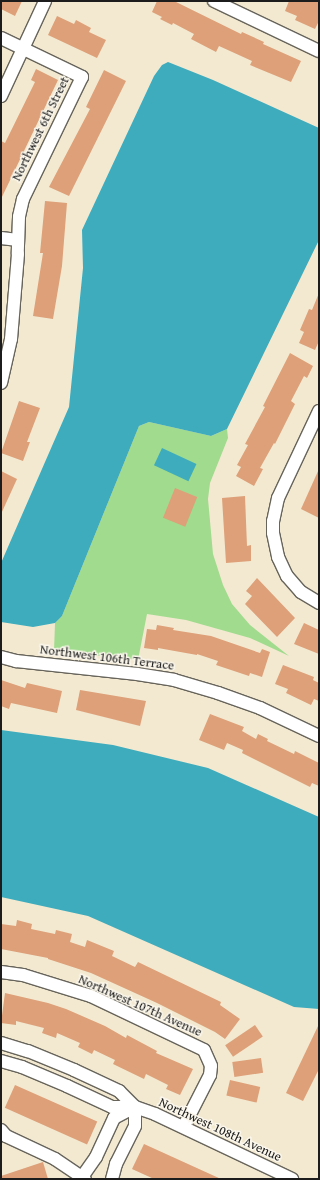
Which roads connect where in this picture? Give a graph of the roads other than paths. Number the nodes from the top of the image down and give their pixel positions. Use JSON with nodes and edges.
{"nodes":[{"id":1,"x":45,"y":1,"type":"edge"},
{"id":2,"x":214,"y":1,"type":"edge"},
{"id":3,"x":1,"y":38,"type":"edge"},
{"id":4,"x":24,"y":48,"type":"junction"},
{"id":5,"x":319,"y":51,"type":"edge"},
{"id":6,"x":1,"y":96,"type":"edge"},
{"id":7,"x":1,"y":238,"type":"edge"},
{"id":8,"x":18,"y":240,"type":"junction"},
{"id":9,"x":1,"y":383,"type":"edge"},
{"id":10,"x":319,"y":411,"type":"edge"},
{"id":11,"x":319,"y":603,"type":"edge"},
{"id":12,"x":1,"y":657,"type":"edge"},
{"id":13,"x":319,"y":736,"type":"edge"},
{"id":14,"x":1,"y":972,"type":"edge"},
{"id":15,"x":1,"y":1044,"type":"edge"},
{"id":16,"x":1,"y":1061,"type":"edge"},
{"id":17,"x":135,"y":1107,"type":"junction"},
{"id":18,"x":184,"y":1126,"type":"junction"},
{"id":19,"x":1,"y":1130,"type":"edge"},
{"id":20,"x":84,"y":1178,"type":"edge"},
{"id":21,"x":112,"y":1179,"type":"edge"},
{"id":22,"x":292,"y":1179,"type":"edge"}],
"edges":[{"from":1,"to":4,"type":"street"},
{"from":2,"to":5,"type":"street"},
{"from":3,"to":4,"type":"street"},
{"from":4,"to":6,"type":"street"},
{"from":4,"to":8,"type":"street","name":"Northwest 6th Street"},
{"from":7,"to":8,"type":"street"},
{"from":8,"to":9,"type":"street","name":"Northwest 6th Street"},
{"from":10,"to":11,"type":"street"},
{"from":12,"to":13,"type":"street","name":"Northwest 106th Terrace"},
{"from":14,"to":18,"type":"street","name":"Northwest 107th Avenue"},
{"from":15,"to":17,"type":"street","name":"Northwest 108th Avenue"},
{"from":16,"to":17,"type":"street","name":"Northwest 108th Avenue"},
{"from":17,"to":18,"type":"street","name":"Northwest 108th Avenue"},
{"from":17,"to":20,"type":"street"},
{"from":17,"to":21,"type":"street"},
{"from":18,"to":22,"type":"street","name":"Northwest 108th Avenue"},
{"from":19,"to":20,"type":"street"}]}
